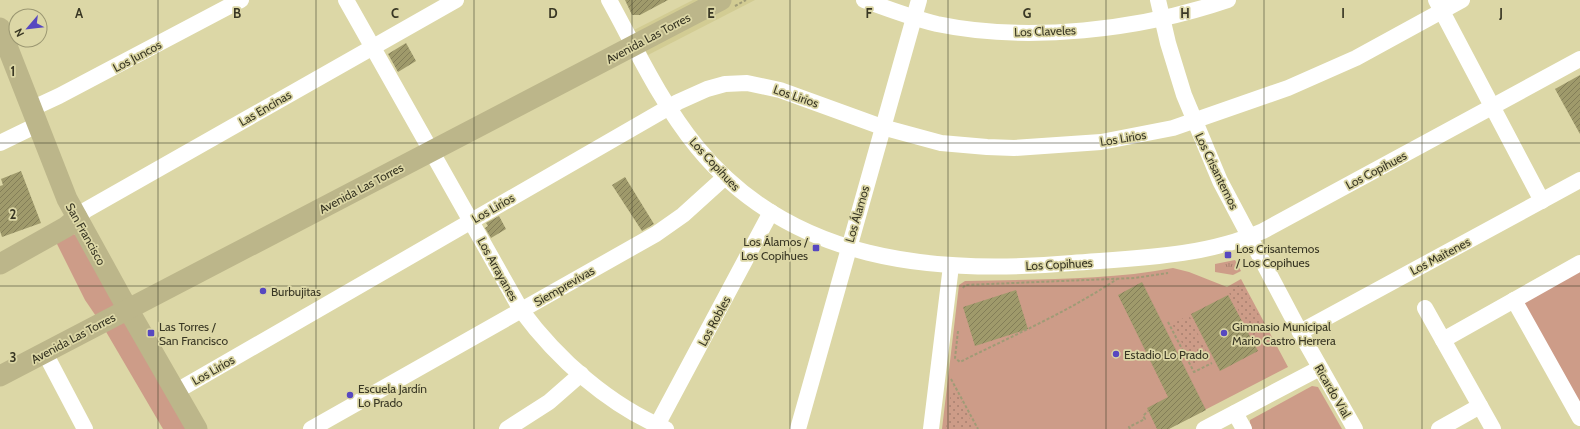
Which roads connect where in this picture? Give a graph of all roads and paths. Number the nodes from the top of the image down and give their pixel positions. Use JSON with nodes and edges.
{"nodes":[{"id":1,"x":241,"y":0,"type":"edge"},
{"id":2,"x":346,"y":0,"type":"edge"},
{"id":3,"x":456,"y":0,"type":"edge"},
{"id":4,"x":609,"y":0,"type":"edge"},
{"id":5,"x":721,"y":0,"type":"edge"},
{"id":6,"x":864,"y":0,"type":"edge"},
{"id":7,"x":919,"y":0,"type":"edge"},
{"id":8,"x":1158,"y":0,"type":"edge"},
{"id":9,"x":1228,"y":0,"type":"edge"},
{"id":10,"x":1462,"y":0,"type":"edge"},
{"id":11,"x":1439,"y":5,"type":"edge"},
{"id":12,"x":1161,"y":17,"type":"junction"},
{"id":13,"x":914,"y":18,"type":"junction"},
{"id":14,"x":0,"y":28,"type":"edge"},
{"id":15,"x":634,"y":45,"type":"junction"},
{"id":16,"x":373,"y":47,"type":"junction"},
{"id":17,"x":1580,"y":59,"type":"edge"},
{"id":18,"x":669,"y":107,"type":"junction"},
{"id":19,"x":1492,"y":107,"type":"junction"},
{"id":20,"x":34,"y":117,"type":"junction"},
{"id":21,"x":1194,"y":122,"type":"junction"},
{"id":22,"x":882,"y":127,"type":"junction"},
{"id":23,"x":0,"y":143,"type":"edge"},
{"id":24,"x":432,"y":151,"type":"junction"},
{"id":25,"x":724,"y":177,"type":"junction"},
{"id":26,"x":1580,"y":180,"type":"edge"},
{"id":27,"x":1542,"y":201,"type":"junction"},
{"id":28,"x":771,"y":212,"type":"junction"},
{"id":29,"x":77,"y":218,"type":"junction"},
{"id":30,"x":471,"y":221,"type":"junction"},
{"id":31,"x":1250,"y":236,"type":"junction"},
{"id":32,"x":848,"y":246,"type":"junction"},
{"id":33,"x":1580,"y":263,"type":"edge"},
{"id":34,"x":0,"y":264,"type":"edge"},
{"id":35,"x":951,"y":266,"type":"junction"},
{"id":36,"x":1168,"y":273,"type":"dead end"},
{"id":37,"x":1116,"y":279,"type":"junction"},
{"id":38,"x":962,"y":289,"type":"dead end"},
{"id":39,"x":1514,"y":300,"type":"junction"},
{"id":40,"x":1425,"y":308,"type":"dead end"},
{"id":41,"x":127,"y":310,"type":"junction"},
{"id":42,"x":521,"y":310,"type":"junction"},
{"id":43,"x":1168,"y":322,"type":"dead end"},
{"id":44,"x":958,"y":327,"type":"dead end"},
{"id":45,"x":1300,"y":332,"type":"junction"},
{"id":46,"x":1443,"y":340,"type":"junction"},
{"id":47,"x":45,"y":353,"type":"junction"},
{"id":48,"x":1212,"y":363,"type":"dead end"},
{"id":49,"x":1320,"y":368,"type":"junction"},
{"id":50,"x":581,"y":374,"type":"junction"},
{"id":51,"x":0,"y":375,"type":"edge"},
{"id":52,"x":950,"y":377,"type":"dead end"},
{"id":53,"x":175,"y":392,"type":"junction"},
{"id":54,"x":1480,"y":406,"type":"junction"},
{"id":55,"x":1148,"y":411,"type":"dead end"},
{"id":56,"x":1235,"y":413,"type":"junction"},
{"id":57,"x":1580,"y":418,"type":"edge"},
{"id":58,"x":660,"y":428,"type":"edge"},
{"id":59,"x":85,"y":429,"type":"edge"},
{"id":60,"x":197,"y":429,"type":"edge"},
{"id":61,"x":311,"y":429,"type":"edge"},
{"id":62,"x":507,"y":429,"type":"edge"},
{"id":63,"x":798,"y":429,"type":"edge"},
{"id":64,"x":931,"y":429,"type":"edge"},
{"id":65,"x":978,"y":429,"type":"edge"},
{"id":66,"x":1130,"y":429,"type":"edge"},
{"id":67,"x":1204,"y":429,"type":"edge"},
{"id":68,"x":1244,"y":429,"type":"edge"},
{"id":69,"x":1355,"y":429,"type":"edge"},
{"id":70,"x":1439,"y":429,"type":"edge"},
{"id":71,"x":1493,"y":429,"type":"edge"}],
"edges":[{"from":1,"to":20,"type":"street","name":"Los Juncos"},
{"from":2,"to":16,"type":"street","name":"Los Arrayanes"},
{"from":3,"to":16,"type":"street","name":"Las Encinas"},
{"from":4,"to":15,"type":"street","name":"Los Copihues"},
{"from":5,"to":15,"type":"main road","name":"Avenida Las Torres"},
{"from":6,"to":13,"type":"street","name":"Los Claveles"},
{"from":7,"to":13,"type":"street","name":"Los Álamos"},
{"from":8,"to":12,"type":"street","name":"Los Crisantemos"},
{"from":9,"to":12,"type":"street","name":"Los Claveles"},
{"from":10,"to":11,"type":"street","name":"Los Lirios"},
{"from":11,"to":19,"type":"street"},
{"from":11,"to":21,"type":"street","name":"Los Lirios"},
{"from":12,"to":13,"type":"street","name":"Los Claveles"},
{"from":12,"to":21,"type":"street","name":"Los Crisantemos"},
{"from":13,"to":22,"type":"street","name":"Los Álamos"},
{"from":14,"to":20,"type":"main road","name":"San Francisco"},
{"from":15,"to":18,"type":"street","name":"Los Copihues"},
{"from":15,"to":24,"type":"main road","name":"Avenida Las Torres"},
{"from":16,"to":24,"type":"street","name":"Los Arrayanes"},
{"from":16,"to":29,"type":"street","name":"Las Encinas"},
{"from":17,"to":19,"type":"street","name":"Los Copihues"},
{"from":18,"to":22,"type":"street","name":"Los Lirios"},
{"from":18,"to":25,"type":"street","name":"Los Copihues"},
{"from":18,"to":30,"type":"street","name":"Los Lirios"},
{"from":19,"to":27,"type":"street"},
{"from":19,"to":31,"type":"street","name":"Los Copihues"},
{"from":20,"to":23,"type":"street","name":"Los Juncos"},
{"from":20,"to":29,"type":"main road","name":"San Francisco"},
{"from":21,"to":22,"type":"street","name":"Los Lirios"},
{"from":21,"to":31,"type":"street","name":"Los Crisantemos"},
{"from":22,"to":32,"type":"street","name":"Los Álamos"},
{"from":24,"to":30,"type":"street","name":"Los Arrayanes"},
{"from":24,"to":41,"type":"main road","name":"Avenida Las Torres"},
{"from":25,"to":28,"type":"street","name":"Los Copihues"},
{"from":25,"to":42,"type":"street","name":"Siemprevivas"},
{"from":26,"to":27,"type":"street","name":"Los Maitenes"},
{"from":27,"to":45,"type":"street","name":"Los Maitenes"},
{"from":28,"to":32,"type":"street","name":"Los Copihues"},
{"from":28,"to":58,"type":"street","name":"Los Robles"},
{"from":29,"to":34,"type":"main road"},
{"from":29,"to":41,"type":"main road","name":"San Francisco"},
{"from":30,"to":42,"type":"street","name":"Los Arrayanes"},
{"from":30,"to":53,"type":"street","name":"Los Lirios"},
{"from":31,"to":35,"type":"street","name":"Los Copihues"},
{"from":31,"to":45,"type":"street","name":"Los Crisantemos"},
{"from":32,"to":35,"type":"street","name":"Los Copihues"},
{"from":32,"to":63,"type":"street","name":"Los Álamos"},
{"from":33,"to":39,"type":"street"},
{"from":35,"to":64,"type":"street"},
{"from":36,"to":37,"type":"path"},
{"from":37,"to":38,"type":"path"},
{"from":37,"to":44,"type":"path"},
{"from":39,"to":46,"type":"street"},
{"from":39,"to":57,"type":"street"},
{"from":40,"to":46,"type":"street"},
{"from":41,"to":47,"type":"main road","name":"Avenida Las Torres"},
{"from":41,"to":53,"type":"main road","name":"San Francisco"},
{"from":42,"to":50,"type":"street","name":"Los Arrayanes"},
{"from":42,"to":61,"type":"street","name":"Siemprevivas"},
{"from":43,"to":48,"type":"path"},
{"from":45,"to":49,"type":"street","name":"Ricardo Vial"},
{"from":46,"to":54,"type":"street"},
{"from":47,"to":51,"type":"main road","name":"Avenida Las Torres"},
{"from":47,"to":59,"type":"street"},
{"from":49,"to":56,"type":"street"},
{"from":49,"to":69,"type":"street","name":"Ricardo Vial"},
{"from":50,"to":58,"type":"street","name":"Los Arrayanes"},
{"from":50,"to":62,"type":"street"},
{"from":52,"to":65,"type":"path"},
{"from":53,"to":60,"type":"main road","name":"San Francisco"},
{"from":54,"to":70,"type":"street"},
{"from":54,"to":71,"type":"street"},
{"from":55,"to":66,"type":"path"},
{"from":56,"to":67,"type":"street"},
{"from":56,"to":68,"type":"street"}]}
